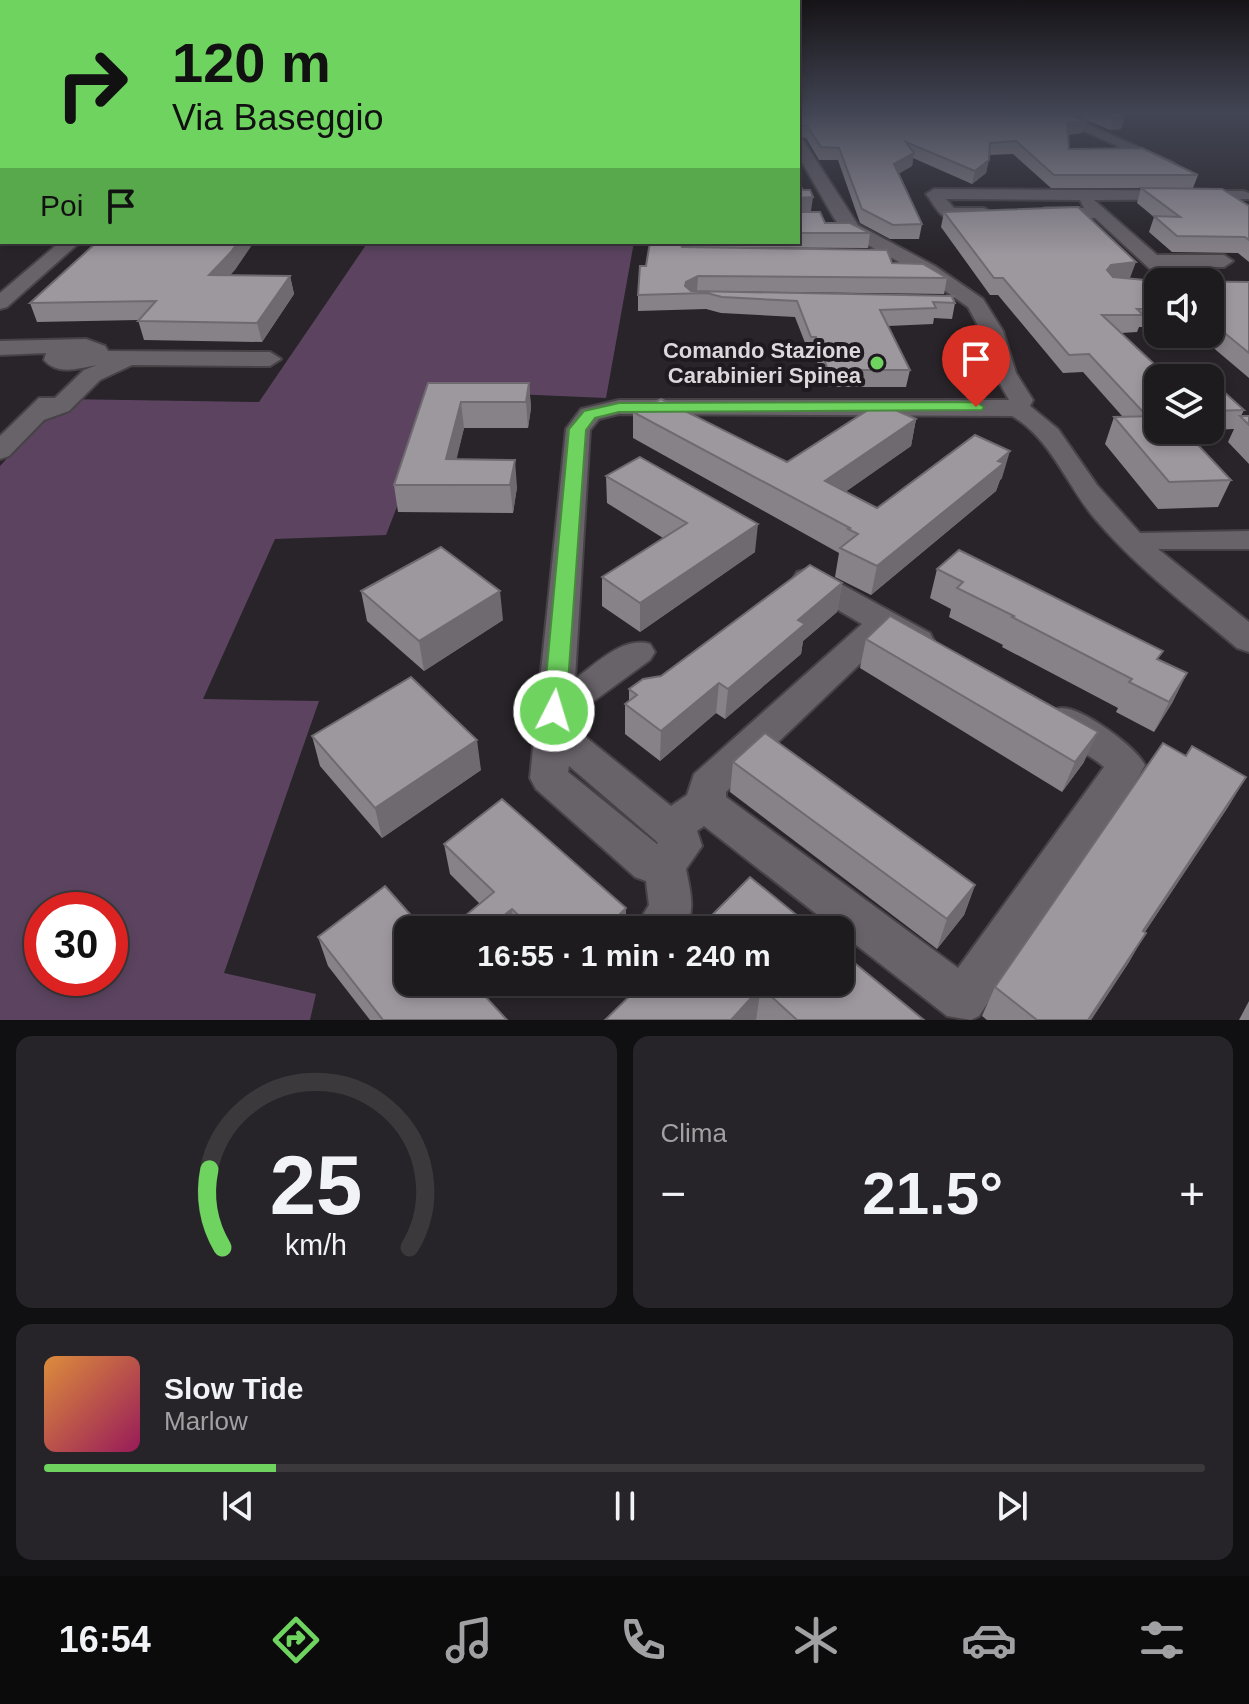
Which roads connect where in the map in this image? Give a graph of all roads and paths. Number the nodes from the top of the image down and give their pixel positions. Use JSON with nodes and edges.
{"nodes":[{"id":1,"x":806,"y":161,"type":"edge"},
{"id":2,"x":1161,"y":161,"type":"edge"},
{"id":3,"x":1081,"y":196,"type":"junction"},
{"id":4,"x":1246,"y":197,"type":"edge"},
{"id":5,"x":1099,"y":213,"type":"junction"},
{"id":6,"x":69,"y":244,"type":"edge"},
{"id":7,"x":857,"y":257,"type":"edge"},
{"id":8,"x":902,"y":257,"type":"junction"},
{"id":9,"x":1152,"y":261,"type":"junction"},
{"id":10,"x":1224,"y":261,"type":"dead end"},
{"id":11,"x":1160,"y":268,"type":"edge"},
{"id":12,"x":937,"y":302,"type":"edge"},
{"id":13,"x":0,"y":303,"type":"edge"},
{"id":14,"x":976,"y":303,"type":"junction"},
{"id":15,"x":0,"y":348,"type":"edge"},
{"id":16,"x":132,"y":357,"type":"junction"},
{"id":17,"x":70,"y":358,"type":"junction"},
{"id":18,"x":270,"y":359,"type":"dead end"},
{"id":19,"x":1017,"y":409,"type":"junction"},
{"id":20,"x":33,"y":416,"type":"junction"},
{"id":21,"x":0,"y":451,"type":"edge"},
{"id":22,"x":1249,"y":540,"type":"edge"},
{"id":23,"x":1135,"y":543,"type":"junction"},
{"id":24,"x":778,"y":594,"type":"edge"},
{"id":25,"x":884,"y":622,"type":"junction"},
{"id":26,"x":1249,"y":640,"type":"edge"},
{"id":27,"x":638,"y":652,"type":"dead end"},
{"id":28,"x":953,"y":661,"type":"edge"},
{"id":29,"x":1037,"y":707,"type":"edge"},
{"id":30,"x":554,"y":721,"type":"junction"},
{"id":31,"x":705,"y":804,"type":"junction"},
{"id":32,"x":667,"y":846,"type":"junction"},
{"id":33,"x":667,"y":916,"type":"edge"}],
"edges":[{"from":1,"to":8,"type":"street"},
{"from":2,"to":4,"type":"street"},
{"from":3,"to":4,"type":"street"},
{"from":3,"to":5,"type":"street"},
{"from":3,"to":5,"type":"street"},
{"from":5,"to":9,"type":"street"},
{"from":6,"to":13,"type":"street"},
{"from":7,"to":8,"type":"street"},
{"from":8,"to":14,"type":"street"},
{"from":9,"to":10,"type":"street"},
{"from":9,"to":11,"type":"street"},
{"from":12,"to":14,"type":"street"},
{"from":14,"to":19,"type":"street"},
{"from":15,"to":17,"type":"street"},
{"from":16,"to":17,"type":"street"},
{"from":16,"to":18,"type":"street"},
{"from":16,"to":20,"type":"street"},
{"from":17,"to":20,"type":"street"},
{"from":19,"to":23,"type":"street"},
{"from":19,"to":30,"type":"street"},
{"from":20,"to":21,"type":"street"},
{"from":22,"to":23,"type":"street"},
{"from":23,"to":26,"type":"street"},
{"from":24,"to":25,"type":"street"},
{"from":25,"to":28,"type":"street"},
{"from":25,"to":31,"type":"street"},
{"from":27,"to":30,"type":"street"},
{"from":29,"to":31,"type":"street"},
{"from":30,"to":32,"type":"street"},
{"from":31,"to":32,"type":"street"},
{"from":32,"to":33,"type":"street"}]}
